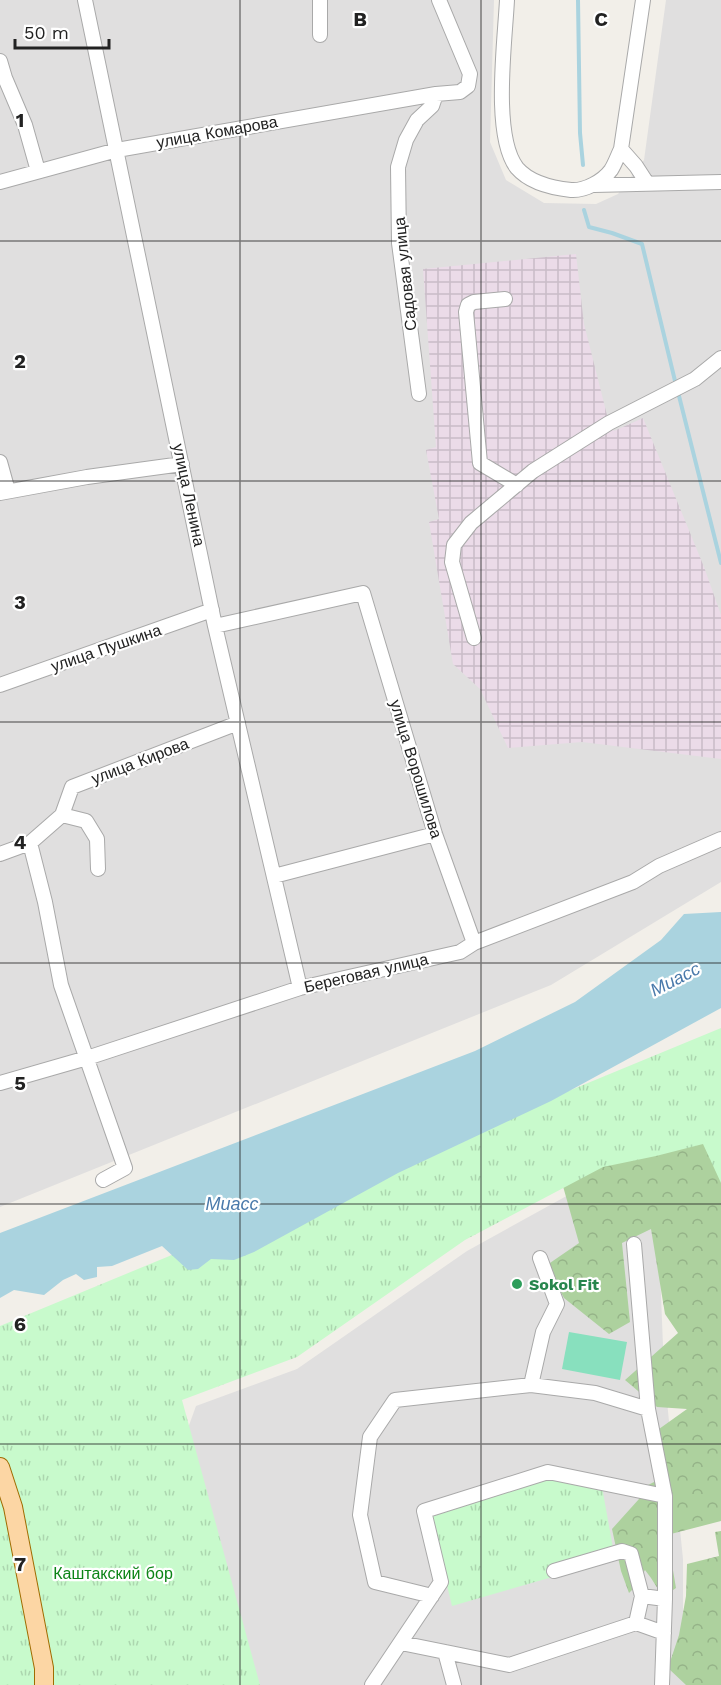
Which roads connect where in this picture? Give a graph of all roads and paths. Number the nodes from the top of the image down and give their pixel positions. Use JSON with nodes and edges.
{"nodes":[{"id":1,"x":85,"y":0,"type":"edge"},
{"id":2,"x":320,"y":0,"type":"edge"},
{"id":3,"x":439,"y":0,"type":"edge"},
{"id":4,"x":507,"y":0,"type":"edge"},
{"id":5,"x":643,"y":0,"type":"edge"},
{"id":6,"x":320,"y":35,"type":"dead end"},
{"id":7,"x":0,"y":61,"type":"edge"},
{"id":8,"x":436,"y":94,"type":"junction"},
{"id":9,"x":621,"y":149,"type":"junction"},
{"id":10,"x":117,"y":150,"type":"junction"},
{"id":11,"x":38,"y":171,"type":"junction"},
{"id":12,"x":0,"y":182,"type":"edge"},
{"id":13,"x":721,"y":182,"type":"edge"},
{"id":14,"x":646,"y":183,"type":"junction"},
{"id":15,"x":594,"y":185,"type":"junction"},
{"id":16,"x":505,"y":299,"type":"dead end"},
{"id":17,"x":721,"y":358,"type":"edge"},
{"id":18,"x":419,"y":394,"type":"dead end"},
{"id":19,"x":0,"y":462,"type":"edge"},
{"id":20,"x":182,"y":464,"type":"junction"},
{"id":21,"x":517,"y":485,"type":"junction"},
{"id":22,"x":4,"y":492,"type":"edge"},
{"id":23,"x":212,"y":610,"type":"junction"},
{"id":24,"x":215,"y":626,"type":"junction"},
{"id":25,"x":474,"y":638,"type":"dead end"},
{"id":26,"x":0,"y":685,"type":"edge"},
{"id":27,"x":238,"y":723,"type":"junction"},
{"id":28,"x":62,"y":815,"type":"junction"},
{"id":29,"x":435,"y":834,"type":"junction"},
{"id":30,"x":721,"y":839,"type":"edge"},
{"id":31,"x":30,"y":843,"type":"junction"},
{"id":32,"x":0,"y":854,"type":"edge"},
{"id":33,"x":98,"y":869,"type":"dead end"},
{"id":34,"x":274,"y":876,"type":"junction"},
{"id":35,"x":474,"y":944,"type":"junction"},
{"id":36,"x":300,"y":988,"type":"junction"},
{"id":37,"x":87,"y":1058,"type":"junction"},
{"id":38,"x":0,"y":1083,"type":"edge"},
{"id":39,"x":103,"y":1180,"type":"dead end"},
{"id":40,"x":634,"y":1244,"type":"dead end"},
{"id":41,"x":540,"y":1257,"type":"dead end"},
{"id":42,"x":531,"y":1385,"type":"junction"},
{"id":43,"x":648,"y":1409,"type":"junction"},
{"id":44,"x":0,"y":1467,"type":"edge"},
{"id":45,"x":664,"y":1496,"type":"junction"},
{"id":46,"x":554,"y":1571,"type":"dead end"},
{"id":47,"x":432,"y":1596,"type":"junction"},
{"id":48,"x":642,"y":1596,"type":"junction"},
{"id":49,"x":665,"y":1599,"type":"junction"},
{"id":50,"x":636,"y":1623,"type":"junction"},
{"id":51,"x":664,"y":1633,"type":"junction"},
{"id":52,"x":401,"y":1643,"type":"junction"},
{"id":53,"x":445,"y":1652,"type":"junction"},
{"id":54,"x":44,"y":1685,"type":"edge"},
{"id":55,"x":372,"y":1685,"type":"edge"},
{"id":56,"x":454,"y":1685,"type":"edge"},
{"id":57,"x":662,"y":1685,"type":"edge"}],
"edges":[{"from":1,"to":10,"type":"street","name":"улица Ленина"},
{"from":2,"to":6,"type":"street"},
{"from":3,"to":8,"type":"street","name":"улица Комарова"},
{"from":4,"to":15,"type":"street"},
{"from":5,"to":9,"type":"street"},
{"from":7,"to":11,"type":"street"},
{"from":8,"to":10,"type":"street","name":"улица Комарова"},
{"from":8,"to":18,"type":"street","name":"Садовая улица"},
{"from":9,"to":14,"type":"street"},
{"from":9,"to":15,"type":"street"},
{"from":10,"to":11,"type":"street","name":"улица Комарова"},
{"from":10,"to":20,"type":"street","name":"улица Ленина"},
{"from":11,"to":12,"type":"street","name":"улица Комарова"},
{"from":13,"to":14,"type":"street"},
{"from":14,"to":15,"type":"street"},
{"from":16,"to":21,"type":"street"},
{"from":17,"to":21,"type":"street"},
{"from":19,"to":22,"type":"street"},
{"from":20,"to":22,"type":"street"},
{"from":20,"to":23,"type":"street","name":"улица Ленина"},
{"from":21,"to":25,"type":"street"},
{"from":23,"to":24,"type":"street","name":"улица Ленина"},
{"from":23,"to":26,"type":"street","name":"улица Пушкина"},
{"from":24,"to":27,"type":"street","name":"улица Ленина"},
{"from":24,"to":29,"type":"street","name":"улица Ворошилова"},
{"from":27,"to":28,"type":"street","name":"улица Кирова"},
{"from":27,"to":34,"type":"street","name":"улица Ленина"},
{"from":28,"to":31,"type":"street","name":"улица Кирова"},
{"from":28,"to":33,"type":"street"},
{"from":29,"to":34,"type":"street"},
{"from":29,"to":35,"type":"street","name":"улица Ворошилова"},
{"from":30,"to":35,"type":"street","name":"Береговая улица"},
{"from":31,"to":32,"type":"street","name":"улица Кирова"},
{"from":31,"to":37,"type":"street"},
{"from":34,"to":36,"type":"street","name":"улица Ленина"},
{"from":35,"to":36,"type":"street","name":"Береговая улица"},
{"from":36,"to":37,"type":"street","name":"Береговая улица"},
{"from":37,"to":38,"type":"street","name":"Береговая улица"},
{"from":37,"to":39,"type":"street"},
{"from":40,"to":43,"type":"street"},
{"from":41,"to":42,"type":"street"},
{"from":42,"to":43,"type":"street"},
{"from":42,"to":47,"type":"street"},
{"from":43,"to":45,"type":"street"},
{"from":44,"to":54,"type":"main road"},
{"from":45,"to":47,"type":"street"},
{"from":45,"to":49,"type":"street"},
{"from":46,"to":48,"type":"street"},
{"from":47,"to":52,"type":"street"},
{"from":48,"to":49,"type":"street"},
{"from":48,"to":50,"type":"street"},
{"from":49,"to":51,"type":"street"},
{"from":50,"to":51,"type":"street"},
{"from":50,"to":53,"type":"street"},
{"from":51,"to":57,"type":"street"},
{"from":52,"to":53,"type":"street"},
{"from":52,"to":55,"type":"street"},
{"from":53,"to":56,"type":"street"}]}
